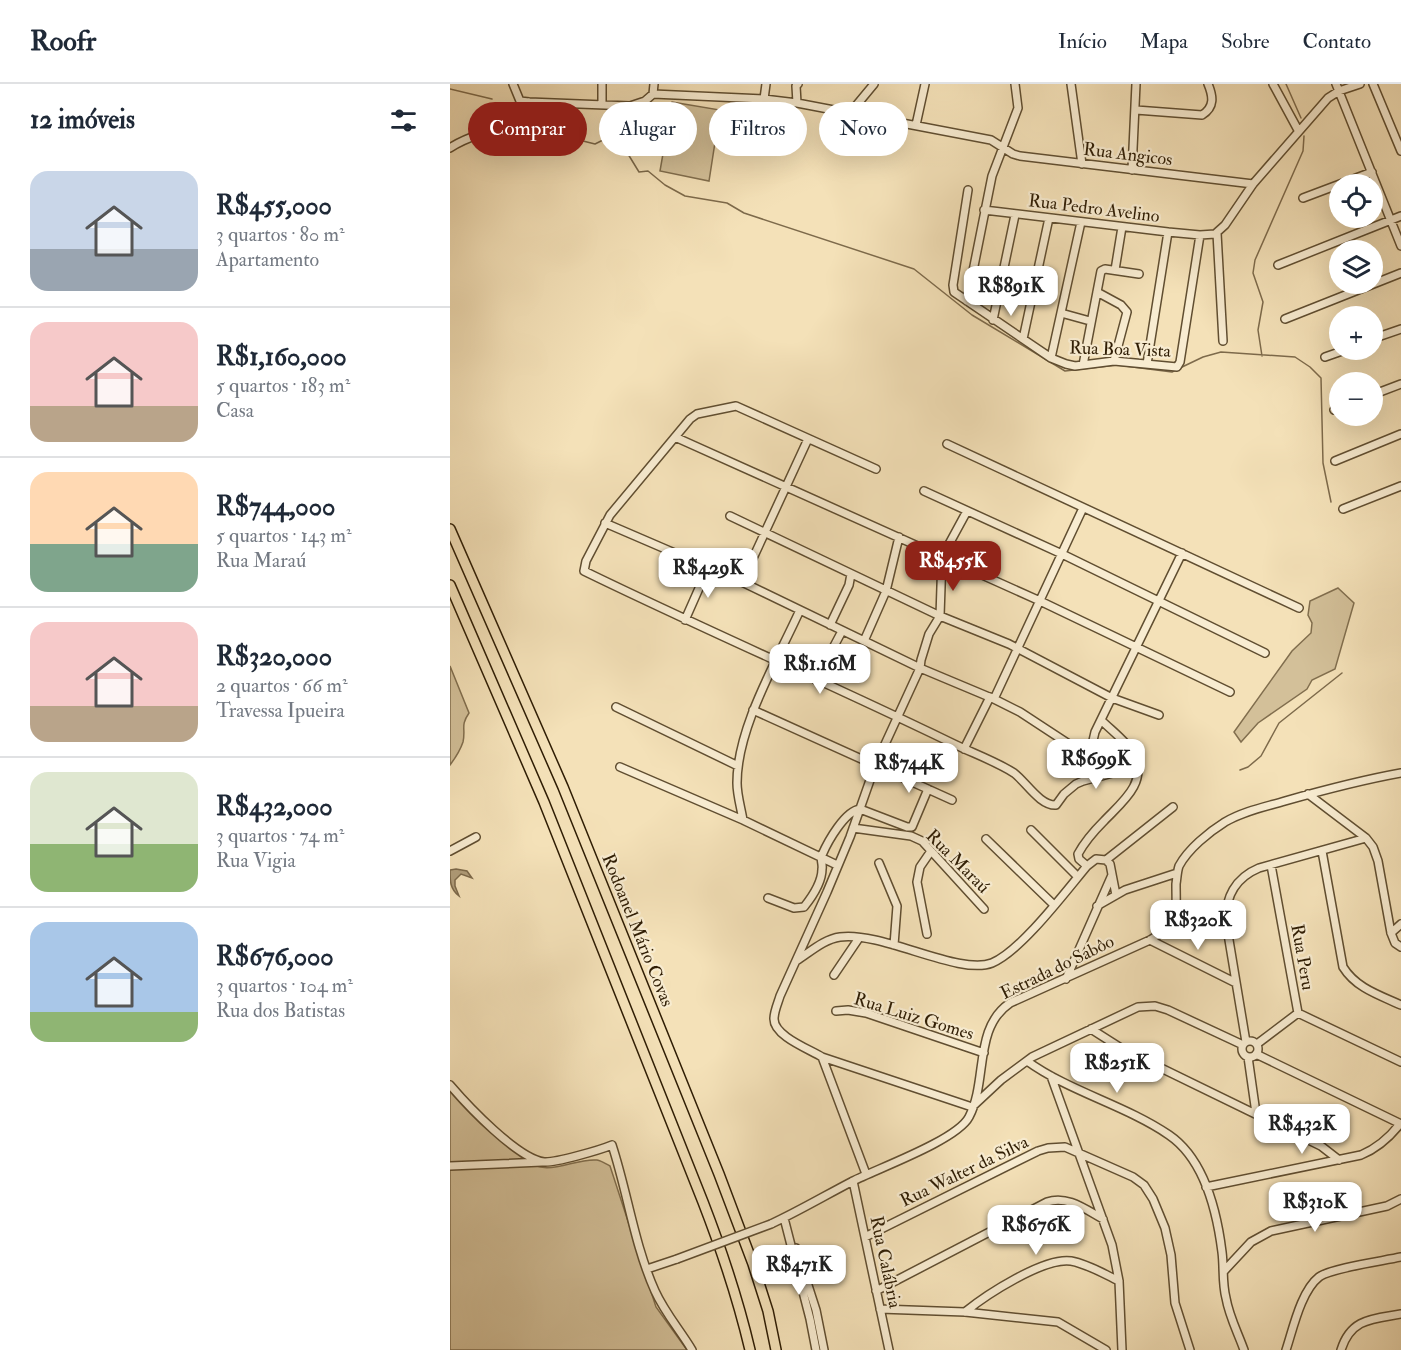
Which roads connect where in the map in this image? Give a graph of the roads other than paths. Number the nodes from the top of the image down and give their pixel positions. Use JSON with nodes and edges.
{"nodes":[{"id":1,"x":513,"y":84,"type":"edge"},
{"id":2,"x":602,"y":84,"type":"edge"},
{"id":3,"x":654,"y":84,"type":"edge"},
{"id":4,"x":766,"y":84,"type":"edge"},
{"id":5,"x":874,"y":84,"type":"edge"},
{"id":6,"x":925,"y":84,"type":"edge"},
{"id":7,"x":1015,"y":84,"type":"edge"},
{"id":8,"x":1071,"y":84,"type":"edge"},
{"id":9,"x":1136,"y":84,"type":"edge"},
{"id":10,"x":1208,"y":84,"type":"edge"},
{"id":11,"x":1273,"y":84,"type":"edge"},
{"id":12,"x":1360,"y":84,"type":"edge"},
{"id":13,"x":1373,"y":84,"type":"edge"},
{"id":14,"x":795,"y":85,"type":"edge"},
{"id":15,"x":1338,"y":87,"type":"edge"},
{"id":16,"x":652,"y":94,"type":"junction"},
{"id":17,"x":764,"y":99,"type":"junction"},
{"id":18,"x":529,"y":102,"type":"edge"},
{"id":19,"x":602,"y":102,"type":"edge"},
{"id":20,"x":641,"y":102,"type":"edge"},
{"id":21,"x":789,"y":102,"type":"edge"},
{"id":22,"x":797,"y":102,"type":"edge"},
{"id":23,"x":859,"y":102,"type":"edge"},
{"id":24,"x":1136,"y":110,"type":"junction"},
{"id":25,"x":908,"y":124,"type":"edge"},
{"id":26,"x":916,"y":125,"type":"junction"},
{"id":27,"x":1298,"y":130,"type":"junction"},
{"id":28,"x":468,"y":140,"type":"edge"},
{"id":29,"x":1003,"y":145,"type":"junction"},
{"id":30,"x":1400,"y":145,"type":"edge"},
{"id":31,"x":450,"y":148,"type":"edge"},
{"id":32,"x":1082,"y":164,"type":"junction"},
{"id":33,"x":1132,"y":170,"type":"junction"},
{"id":34,"x":1372,"y":172,"type":"junction"},
{"id":35,"x":1253,"y":184,"type":"junction"},
{"id":36,"x":968,"y":190,"type":"dead end"},
{"id":37,"x":1303,"y":198,"type":"dead end"},
{"id":38,"x":984,"y":210,"type":"junction"},
{"id":39,"x":1016,"y":215,"type":"junction"},
{"id":40,"x":1401,"y":216,"type":"edge"},
{"id":41,"x":1049,"y":218,"type":"junction"},
{"id":42,"x":1391,"y":220,"type":"junction"},
{"id":43,"x":1081,"y":222,"type":"junction"},
{"id":44,"x":1122,"y":227,"type":"junction"},
{"id":45,"x":1168,"y":232,"type":"junction"},
{"id":46,"x":1217,"y":233,"type":"junction"},
{"id":47,"x":1200,"y":235,"type":"junction"},
{"id":48,"x":1401,"y":246,"type":"edge"},
{"id":49,"x":1278,"y":265,"type":"dead end"},
{"id":50,"x":1115,"y":270,"type":"junction"},
{"id":51,"x":1401,"y":273,"type":"edge"},
{"id":52,"x":1139,"y":274,"type":"dead end"},
{"id":53,"x":1097,"y":292,"type":"junction"},
{"id":54,"x":967,"y":301,"type":"junction"},
{"id":55,"x":1061,"y":313,"type":"junction"},
{"id":56,"x":1285,"y":319,"type":"dead end"},
{"id":57,"x":993,"y":320,"type":"junction"},
{"id":58,"x":1090,"y":321,"type":"junction"},
{"id":59,"x":1401,"y":329,"type":"edge"},
{"id":60,"x":1383,"y":335,"type":"edge"},
{"id":61,"x":1023,"y":339,"type":"junction"},
{"id":62,"x":1223,"y":341,"type":"dead end"},
{"id":63,"x":1329,"y":356,"type":"edge"},
{"id":64,"x":1325,"y":357,"type":"dead end"},
{"id":65,"x":1051,"y":358,"type":"junction"},
{"id":66,"x":1114,"y":361,"type":"junction"},
{"id":67,"x":1147,"y":364,"type":"junction"},
{"id":68,"x":1083,"y":365,"type":"junction"},
{"id":69,"x":1401,"y":384,"type":"edge"},
{"id":70,"x":1383,"y":391,"type":"edge"},
{"id":71,"x":1401,"y":434,"type":"edge"},
{"id":72,"x":675,"y":437,"type":"junction"},
{"id":73,"x":808,"y":439,"type":"junction"},
{"id":74,"x":947,"y":444,"type":"dead end"},
{"id":75,"x":1335,"y":461,"type":"dead end"},
{"id":76,"x":876,"y":469,"type":"dead end"},
{"id":77,"x":1401,"y":486,"type":"edge"},
{"id":78,"x":786,"y":487,"type":"junction"},
{"id":79,"x":924,"y":491,"type":"dead end"},
{"id":80,"x":1083,"y":508,"type":"junction"},
{"id":81,"x":1343,"y":508,"type":"dead end"},
{"id":82,"x":967,"y":511,"type":"junction"},
{"id":83,"x":730,"y":516,"type":"dead end"},
{"id":84,"x":605,"y":524,"type":"junction"},
{"id":85,"x":450,"y":529,"type":"edge"},
{"id":86,"x":765,"y":532,"type":"junction"},
{"id":87,"x":899,"y":537,"type":"junction"},
{"id":88,"x":1182,"y":553,"type":"junction"},
{"id":89,"x":1062,"y":554,"type":"junction"},
{"id":90,"x":942,"y":557,"type":"junction"},
{"id":91,"x":708,"y":568,"type":"junction"},
{"id":92,"x":851,"y":574,"type":"junction"},
{"id":93,"x":742,"y":582,"type":"junction"},
{"id":94,"x":450,"y":585,"type":"edge"},
{"id":95,"x":886,"y":591,"type":"junction"},
{"id":96,"x":1159,"y":600,"type":"junction"},
{"id":97,"x":1040,"y":601,"type":"junction"},
{"id":98,"x":1299,"y":608,"type":"dead end"},
{"id":99,"x":800,"y":610,"type":"junction"},
{"id":100,"x":940,"y":616,"type":"junction"},
{"id":101,"x":685,"y":620,"type":"junction"},
{"id":102,"x":830,"y":625,"type":"junction"},
{"id":103,"x":842,"y":631,"type":"junction"},
{"id":104,"x":864,"y":641,"type":"junction"},
{"id":105,"x":1137,"y":647,"type":"junction"},
{"id":106,"x":1017,"y":650,"type":"junction"},
{"id":107,"x":1265,"y":653,"type":"dead end"},
{"id":108,"x":777,"y":662,"type":"junction"},
{"id":109,"x":920,"y":668,"type":"junction"},
{"id":110,"x":816,"y":680,"type":"junction"},
{"id":111,"x":1230,"y":692,"type":"dead end"},
{"id":112,"x":992,"y":698,"type":"junction"},
{"id":113,"x":1112,"y":698,"type":"junction"},
{"id":114,"x":616,"y":707,"type":"dead end"},
{"id":115,"x":753,"y":710,"type":"junction"},
{"id":116,"x":1159,"y":715,"type":"dead end"},
{"id":117,"x":898,"y":717,"type":"junction"},
{"id":118,"x":1101,"y":720,"type":"junction"},
{"id":119,"x":964,"y":749,"type":"junction"},
{"id":120,"x":1133,"y":752,"type":"junction"},
{"id":121,"x":738,"y":766,"type":"junction"},
{"id":122,"x":875,"y":766,"type":"junction"},
{"id":123,"x":620,"y":767,"type":"dead end"},
{"id":124,"x":1401,"y":773,"type":"edge"},
{"id":125,"x":928,"y":789,"type":"junction"},
{"id":126,"x":1308,"y":794,"type":"junction"},
{"id":127,"x":952,"y":800,"type":"dead end"},
{"id":128,"x":1173,"y":807,"type":"dead end"},
{"id":129,"x":860,"y":809,"type":"junction"},
{"id":130,"x":743,"y":820,"type":"junction"},
{"id":131,"x":853,"y":828,"type":"junction"},
{"id":132,"x":1031,"y":830,"type":"dead end"},
{"id":133,"x":476,"y":837,"type":"dead end"},
{"id":134,"x":1366,"y":838,"type":"junction"},
{"id":135,"x":986,"y":839,"type":"dead end"},
{"id":136,"x":450,"y":850,"type":"edge"},
{"id":137,"x":931,"y":851,"type":"junction"},
{"id":138,"x":1322,"y":851,"type":"junction"},
{"id":139,"x":821,"y":858,"type":"junction"},
{"id":140,"x":1106,"y":860,"type":"junction"},
{"id":141,"x":879,"y":862,"type":"dead end"},
{"id":142,"x":837,"y":865,"type":"junction"},
{"id":143,"x":1271,"y":865,"type":"junction"},
{"id":144,"x":1088,"y":866,"type":"junction"},
{"id":145,"x":1177,"y":873,"type":"junction"},
{"id":146,"x":1112,"y":875,"type":"junction"},
{"id":147,"x":1078,"y":877,"type":"junction"},
{"id":148,"x":1116,"y":895,"type":"junction"},
{"id":149,"x":768,"y":898,"type":"dead end"},
{"id":150,"x":1054,"y":905,"type":"junction"},
{"id":151,"x":1098,"y":906,"type":"junction"},
{"id":152,"x":984,"y":909,"type":"dead end"},
{"id":153,"x":1401,"y":924,"type":"edge"},
{"id":154,"x":1391,"y":933,"type":"junction"},
{"id":155,"x":927,"y":934,"type":"dead end"},
{"id":156,"x":859,"y":938,"type":"junction"},
{"id":157,"x":1150,"y":940,"type":"junction"},
{"id":158,"x":894,"y":945,"type":"junction"},
{"id":159,"x":1401,"y":947,"type":"edge"},
{"id":160,"x":796,"y":961,"type":"junction"},
{"id":161,"x":834,"y":975,"type":"dead end"},
{"id":162,"x":1066,"y":979,"type":"junction"},
{"id":163,"x":1236,"y":983,"type":"junction"},
{"id":164,"x":1401,"y":1005,"type":"edge"},
{"id":165,"x":836,"y":1011,"type":"dead end"},
{"id":166,"x":1298,"y":1013,"type":"junction"},
{"id":167,"x":1091,"y":1029,"type":"junction"},
{"id":168,"x":1245,"y":1044,"type":"junction"},
{"id":169,"x":1257,"y":1044,"type":"junction"},
{"id":170,"x":984,"y":1053,"type":"junction"},
{"id":171,"x":1256,"y":1054,"type":"junction"},
{"id":172,"x":822,"y":1057,"type":"junction"},
{"id":173,"x":1248,"y":1057,"type":"junction"},
{"id":174,"x":1027,"y":1061,"type":"junction"},
{"id":175,"x":1401,"y":1062,"type":"edge"},
{"id":176,"x":1051,"y":1076,"type":"junction"},
{"id":177,"x":450,"y":1085,"type":"edge"},
{"id":178,"x":972,"y":1107,"type":"junction"},
{"id":179,"x":1256,"y":1113,"type":"junction"},
{"id":180,"x":1401,"y":1124,"type":"edge"},
{"id":181,"x":1078,"y":1152,"type":"junction"},
{"id":182,"x":1339,"y":1160,"type":"junction"},
{"id":183,"x":544,"y":1162,"type":"junction"},
{"id":184,"x":450,"y":1166,"type":"edge"},
{"id":185,"x":866,"y":1174,"type":"junction"},
{"id":186,"x":853,"y":1181,"type":"junction"},
{"id":187,"x":1206,"y":1187,"type":"junction"},
{"id":188,"x":1401,"y":1199,"type":"edge"},
{"id":189,"x":784,"y":1218,"type":"junction"},
{"id":190,"x":1102,"y":1219,"type":"junction"},
{"id":191,"x":789,"y":1236,"type":"junction"},
{"id":192,"x":865,"y":1237,"type":"junction"},
{"id":193,"x":1401,"y":1257,"type":"edge"},
{"id":194,"x":646,"y":1269,"type":"junction"},
{"id":195,"x":1224,"y":1271,"type":"junction"},
{"id":196,"x":1119,"y":1281,"type":"junction"},
{"id":197,"x":876,"y":1291,"type":"junction"},
{"id":198,"x":880,"y":1309,"type":"junction"},
{"id":199,"x":964,"y":1312,"type":"junction"},
{"id":200,"x":1401,"y":1314,"type":"edge"},
{"id":201,"x":692,"y":1350,"type":"edge"},
{"id":202,"x":750,"y":1350,"type":"edge"},
{"id":203,"x":776,"y":1350,"type":"edge"},
{"id":204,"x":816,"y":1350,"type":"edge"},
{"id":205,"x":824,"y":1350,"type":"edge"},
{"id":206,"x":890,"y":1350,"type":"edge"},
{"id":207,"x":1106,"y":1350,"type":"edge"},
{"id":208,"x":1122,"y":1350,"type":"edge"},
{"id":209,"x":1190,"y":1350,"type":"edge"},
{"id":210,"x":1244,"y":1350,"type":"edge"},
{"id":211,"x":1286,"y":1350,"type":"edge"},
{"id":212,"x":1341,"y":1350,"type":"edge"}],
"edges":[{"from":1,"to":18,"type":"street"},
{"from":2,"to":19,"type":"street"},
{"from":3,"to":16,"type":"street"},
{"from":4,"to":17,"type":"street"},
{"from":5,"to":23,"type":"street"},
{"from":6,"to":26,"type":"street"},
{"from":7,"to":29,"type":"street"},
{"from":8,"to":32,"type":"street"},
{"from":9,"to":24,"type":"street"},
{"from":10,"to":24,"type":"street"},
{"from":11,"to":27,"type":"street"},
{"from":12,"to":15,"type":"street"},
{"from":13,"to":30,"type":"street"},
{"from":14,"to":22,"type":"street"},
{"from":15,"to":27,"type":"street"},
{"from":15,"to":34,"type":"street"},
{"from":16,"to":17,"type":"street","name":"Rua Angicos"},
{"from":16,"to":20,"type":"street"},
{"from":17,"to":21,"type":"street","name":"Rua Angicos"},
{"from":24,"to":33,"type":"street"},
{"from":25,"to":26,"type":"street","name":"Rua Angicos"},
{"from":26,"to":29,"type":"street","name":"Rua Angicos"},
{"from":27,"to":35,"type":"street"},
{"from":28,"to":31,"type":"street"},
{"from":29,"to":32,"type":"street","name":"Rua Angicos"},
{"from":29,"to":38,"type":"street"},
{"from":32,"to":33,"type":"street","name":"Rua Angicos"},
{"from":33,"to":35,"type":"street","name":"Rua Angicos"},
{"from":34,"to":37,"type":"street"},
{"from":34,"to":42,"type":"street"},
{"from":35,"to":46,"type":"street"},
{"from":36,"to":54,"type":"street","name":"Rua Boa Vista"},
{"from":38,"to":39,"type":"street","name":"Rua Pedro Avelino"},
{"from":38,"to":54,"type":"street"},
{"from":39,"to":41,"type":"street","name":"Rua Pedro Avelino"},
{"from":39,"to":57,"type":"street"},
{"from":40,"to":42,"type":"street"},
{"from":41,"to":43,"type":"street","name":"Rua Pedro Avelino"},
{"from":41,"to":61,"type":"street"},
{"from":42,"to":48,"type":"street"},
{"from":42,"to":49,"type":"street"},
{"from":43,"to":44,"type":"street","name":"Rua Pedro Avelino"},
{"from":43,"to":55,"type":"street"},
{"from":44,"to":45,"type":"street","name":"Rua Pedro Avelino"},
{"from":44,"to":50,"type":"street"},
{"from":45,"to":47,"type":"street","name":"Rua Pedro Avelino"},
{"from":45,"to":67,"type":"street"},
{"from":46,"to":47,"type":"street"},
{"from":46,"to":62,"type":"street"},
{"from":47,"to":67,"type":"street","name":"Rua Boa Vista"},
{"from":50,"to":52,"type":"street"},
{"from":50,"to":53,"type":"street"},
{"from":51,"to":56,"type":"street"},
{"from":53,"to":58,"type":"street"},
{"from":53,"to":66,"type":"street"},
{"from":54,"to":57,"type":"street","name":"Rua Boa Vista"},
{"from":55,"to":58,"type":"street"},
{"from":55,"to":65,"type":"street"},
{"from":57,"to":61,"type":"street","name":"Rua Boa Vista"},
{"from":58,"to":68,"type":"street"},
{"from":59,"to":60,"type":"street"},
{"from":61,"to":65,"type":"street","name":"Rua Boa Vista"},
{"from":63,"to":64,"type":"street"},
{"from":65,"to":68,"type":"street","name":"Rua Boa Vista"},
{"from":66,"to":67,"type":"street","name":"Rua Boa Vista"},
{"from":66,"to":68,"type":"street","name":"Rua Boa Vista"},
{"from":69,"to":70,"type":"street"},
{"from":71,"to":75,"type":"street"},
{"from":72,"to":73,"type":"street"},
{"from":72,"to":78,"type":"street"},
{"from":72,"to":84,"type":"street"},
{"from":73,"to":76,"type":"street"},
{"from":73,"to":78,"type":"street"},
{"from":74,"to":80,"type":"street"},
{"from":77,"to":81,"type":"street"},
{"from":78,"to":86,"type":"street"},
{"from":78,"to":87,"type":"street"},
{"from":79,"to":82,"type":"street"},
{"from":80,"to":88,"type":"street"},
{"from":80,"to":89,"type":"street"},
{"from":82,"to":89,"type":"street"},
{"from":82,"to":90,"type":"street"},
{"from":83,"to":86,"type":"street"},
{"from":84,"to":91,"type":"street"},
{"from":84,"to":101,"type":"street"},
{"from":85,"to":203,"type":"highway","name":"Rodoanel Mário Covas"},
{"from":86,"to":92,"type":"street"},
{"from":86,"to":93,"type":"street"},
{"from":87,"to":90,"type":"street"},
{"from":87,"to":95,"type":"street"},
{"from":88,"to":96,"type":"street"},
{"from":88,"to":98,"type":"street"},
{"from":89,"to":96,"type":"street"},
{"from":89,"to":97,"type":"street"},
{"from":90,"to":97,"type":"street"},
{"from":90,"to":100,"type":"street"},
{"from":91,"to":93,"type":"street"},
{"from":91,"to":101,"type":"street"},
{"from":92,"to":95,"type":"street"},
{"from":92,"to":102,"type":"street"},
{"from":93,"to":99,"type":"street"},
{"from":94,"to":202,"type":"highway"},
{"from":95,"to":100,"type":"street"},
{"from":95,"to":104,"type":"street"},
{"from":96,"to":105,"type":"street"},
{"from":96,"to":107,"type":"street"},
{"from":97,"to":105,"type":"street"},
{"from":97,"to":106,"type":"street"},
{"from":99,"to":102,"type":"street"},
{"from":99,"to":108,"type":"street"},
{"from":100,"to":106,"type":"street"},
{"from":100,"to":109,"type":"street"},
{"from":101,"to":108,"type":"street"},
{"from":102,"to":103,"type":"street"},
{"from":103,"to":104,"type":"street"},
{"from":103,"to":110,"type":"street"},
{"from":104,"to":109,"type":"street"},
{"from":105,"to":111,"type":"street"},
{"from":105,"to":113,"type":"street"},
{"from":106,"to":112,"type":"street"},
{"from":106,"to":113,"type":"street"},
{"from":108,"to":110,"type":"street"},
{"from":108,"to":115,"type":"street"},
{"from":109,"to":112,"type":"street"},
{"from":109,"to":117,"type":"street"},
{"from":110,"to":117,"type":"street"},
{"from":112,"to":118,"type":"street"},
{"from":112,"to":119,"type":"street"},
{"from":113,"to":116,"type":"street"},
{"from":113,"to":118,"type":"street"},
{"from":114,"to":121,"type":"street"},
{"from":115,"to":121,"type":"street"},
{"from":115,"to":122,"type":"street"},
{"from":117,"to":119,"type":"street"},
{"from":117,"to":122,"type":"street"},
{"from":118,"to":120,"type":"street"},
{"from":119,"to":120,"type":"street"},
{"from":120,"to":144,"type":"street"},
{"from":121,"to":130,"type":"street"},
{"from":122,"to":125,"type":"street"},
{"from":122,"to":129,"type":"street"},
{"from":123,"to":130,"type":"street"},
{"from":124,"to":126,"type":"street"},
{"from":125,"to":127,"type":"street"},
{"from":125,"to":129,"type":"street"},
{"from":126,"to":134,"type":"street"},
{"from":126,"to":145,"type":"street"},
{"from":128,"to":140,"type":"street"},
{"from":129,"to":131,"type":"street"},
{"from":129,"to":139,"type":"street"},
{"from":130,"to":139,"type":"street"},
{"from":131,"to":137,"type":"street","name":"Rua Maraú"},
{"from":131,"to":142,"type":"street"},
{"from":132,"to":147,"type":"street"},
{"from":133,"to":136,"type":"street"},
{"from":134,"to":138,"type":"street"},
{"from":134,"to":154,"type":"street"},
{"from":135,"to":150,"type":"street"},
{"from":137,"to":152,"type":"street","name":"Rua Maraú"},
{"from":137,"to":155,"type":"street"},
{"from":138,"to":143,"type":"street"},
{"from":138,"to":164,"type":"street"},
{"from":139,"to":142,"type":"street"},
{"from":139,"to":149,"type":"street"},
{"from":140,"to":144,"type":"street"},
{"from":140,"to":146,"type":"street"},
{"from":141,"to":158,"type":"street"},
{"from":142,"to":160,"type":"street"},
{"from":143,"to":163,"type":"street"},
{"from":143,"to":166,"type":"street","name":"Rua Peru"},
{"from":144,"to":147,"type":"street"},
{"from":145,"to":148,"type":"street"},
{"from":145,"to":157,"type":"street","name":"Estrada do Sabôo"},
{"from":146,"to":148,"type":"street"},
{"from":146,"to":151,"type":"street"},
{"from":147,"to":150,"type":"street"},
{"from":148,"to":151,"type":"street"},
{"from":150,"to":158,"type":"street"},
{"from":151,"to":162,"type":"street"},
{"from":153,"to":154,"type":"street"},
{"from":154,"to":159,"type":"street"},
{"from":156,"to":158,"type":"street"},
{"from":156,"to":160,"type":"street"},
{"from":156,"to":161,"type":"street"},
{"from":157,"to":162,"type":"street","name":"Estrada do Sabôo"},
{"from":157,"to":163,"type":"street"},
{"from":160,"to":172,"type":"street"},
{"from":162,"to":170,"type":"street","name":"Estrada do Sabôo"},
{"from":163,"to":168,"type":"street"},
{"from":165,"to":170,"type":"street","name":"Rua Luiz Gomes"},
{"from":166,"to":169,"type":"street"},
{"from":166,"to":175,"type":"street","name":"Rua Peru"},
{"from":167,"to":168,"type":"street"},
{"from":167,"to":174,"type":"street"},
{"from":167,"to":179,"type":"street"},
{"from":168,"to":169,"type":"street"},
{"from":168,"to":173,"type":"street"},
{"from":169,"to":171,"type":"street"},
{"from":170,"to":178,"type":"street","name":"Estrada do Sabôo"},
{"from":171,"to":173,"type":"street"},
{"from":171,"to":180,"type":"street"},
{"from":172,"to":178,"type":"street"},
{"from":172,"to":185,"type":"street"},
{"from":173,"to":179,"type":"street"},
{"from":174,"to":176,"type":"street"},
{"from":174,"to":178,"type":"street"},
{"from":176,"to":181,"type":"street"},
{"from":176,"to":187,"type":"street"},
{"from":177,"to":183,"type":"street"},
{"from":178,"to":185,"type":"street","name":"Estrada do Sabôo"},
{"from":179,"to":182,"type":"street"},
{"from":180,"to":182,"type":"street"},
{"from":181,"to":190,"type":"street"},
{"from":181,"to":192,"type":"street","name":"Rua Walter da Silva"},
{"from":181,"to":209,"type":"street","name":"Rua Walter da Silva"},
{"from":182,"to":187,"type":"street"},
{"from":183,"to":184,"type":"street"},
{"from":183,"to":194,"type":"street"},
{"from":185,"to":186,"type":"street","name":"Estrada do Sabôo"},
{"from":186,"to":189,"type":"street","name":"Estrada do Sabôo"},
{"from":186,"to":192,"type":"street","name":"Rua Calábria"},
{"from":187,"to":195,"type":"street"},
{"from":188,"to":195,"type":"street"},
{"from":189,"to":191,"type":"street"},
{"from":189,"to":194,"type":"street","name":"Estrada do Sabôo","bridge":true},
{"from":190,"to":196,"type":"street"},
{"from":190,"to":197,"type":"street"},
{"from":191,"to":204,"type":"street"},
{"from":191,"to":205,"type":"street"},
{"from":192,"to":197,"type":"street","name":"Rua Calábria"},
{"from":193,"to":211,"type":"street"},
{"from":194,"to":201,"type":"street"},
{"from":195,"to":210,"type":"street"},
{"from":196,"to":199,"type":"street"},
{"from":196,"to":208,"type":"street"},
{"from":197,"to":198,"type":"street","name":"Rua Calábria"},
{"from":198,"to":199,"type":"street"},
{"from":198,"to":206,"type":"street","name":"Rua Calábria"},
{"from":199,"to":207,"type":"street"},
{"from":200,"to":212,"type":"street"}]}
